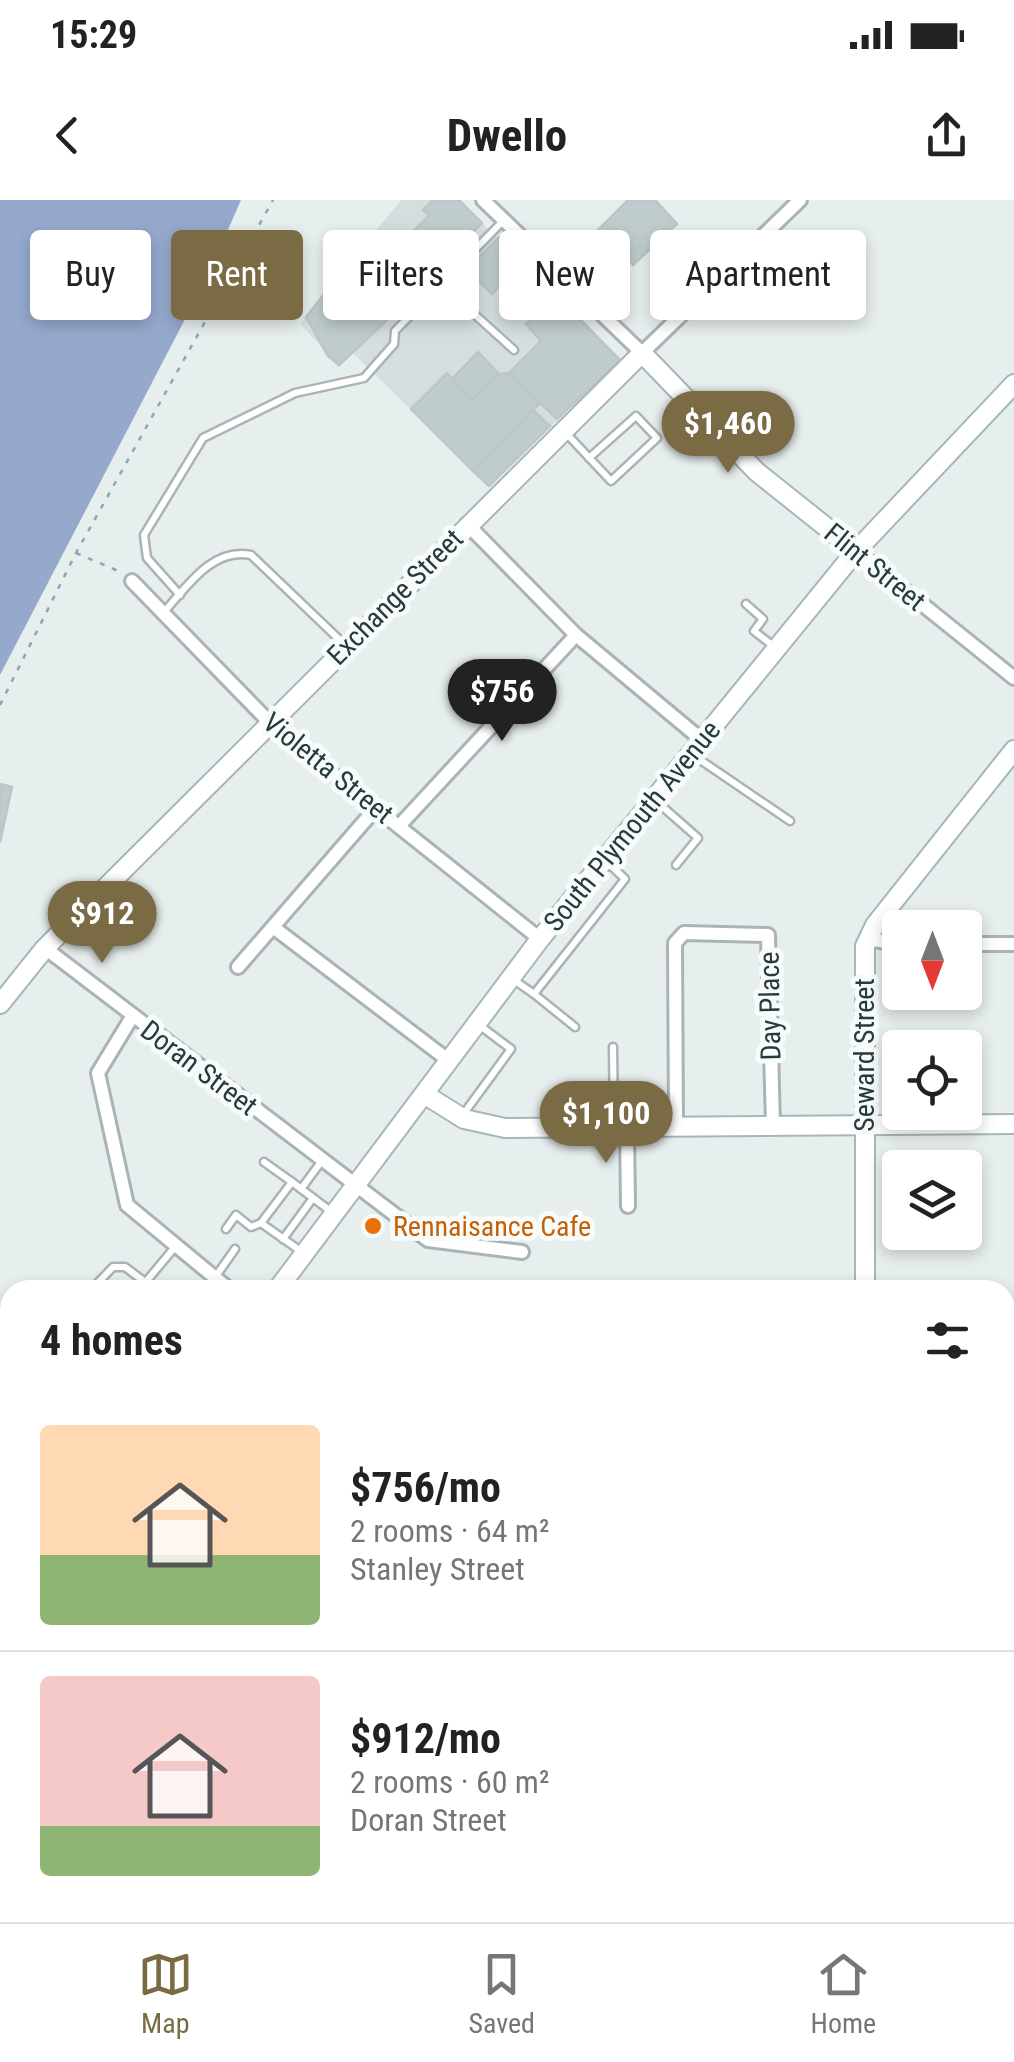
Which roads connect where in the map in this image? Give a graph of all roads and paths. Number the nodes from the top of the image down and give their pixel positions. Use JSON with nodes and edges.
{"nodes":[{"id":1,"x":273,"y":200,"type":"edge"},
{"id":2,"x":484,"y":200,"type":"edge"},
{"id":3,"x":800,"y":200,"type":"edge"},
{"id":4,"x":504,"y":220,"type":"junction"},
{"id":5,"x":479,"y":246,"type":"edge"},
{"id":6,"x":479,"y":318,"type":"edge"},
{"id":7,"x":407,"y":320,"type":"edge"},
{"id":8,"x":514,"y":350,"type":"dead end"},
{"id":9,"x":642,"y":353,"type":"junction"},
{"id":10,"x":1014,"y":384,"type":"edge"},
{"id":11,"x":564,"y":430,"type":"junction"},
{"id":12,"x":589,"y":458,"type":"junction"},
{"id":13,"x":468,"y":524,"type":"junction"},
{"id":14,"x":856,"y":551,"type":"junction"},
{"id":15,"x":76,"y":553,"type":"junction"},
{"id":16,"x":132,"y":581,"type":"joint"},
{"id":17,"x":180,"y":595,"type":"junction"},
{"id":18,"x":746,"y":604,"type":"dead end"},
{"id":19,"x":163,"y":613,"type":"junction"},
{"id":20,"x":576,"y":635,"type":"junction"},
{"id":21,"x":346,"y":646,"type":"junction"},
{"id":22,"x":777,"y":649,"type":"junction"},
{"id":23,"x":1014,"y":678,"type":"edge"},
{"id":24,"x":0,"y":705,"type":"edge"},
{"id":25,"x":270,"y":722,"type":"junction"},
{"id":26,"x":697,"y":748,"type":"junction"},
{"id":27,"x":1014,"y":750,"type":"edge"},
{"id":28,"x":655,"y":800,"type":"junction"},
{"id":29,"x":376,"y":808,"type":"junction"},
{"id":30,"x":790,"y":821,"type":"dead end"},
{"id":31,"x":399,"y":826,"type":"junction"},
{"id":32,"x":605,"y":860,"type":"junction"},
{"id":33,"x":676,"y":865,"type":"dead end"},
{"id":34,"x":273,"y":927,"type":"junction"},
{"id":35,"x":540,"y":939,"type":"junction"},
{"id":36,"x":867,"y":939,"type":"junction"},
{"id":37,"x":882,"y":941,"type":"edge"},
{"id":38,"x":982,"y":944,"type":"edge"},
{"id":39,"x":1014,"y":944,"type":"edge"},
{"id":40,"x":45,"y":948,"type":"junction"},
{"id":41,"x":238,"y":967,"type":"dead end"},
{"id":42,"x":510,"y":978,"type":"junction"},
{"id":43,"x":534,"y":994,"type":"junction"},
{"id":44,"x":0,"y":1004,"type":"edge"},
{"id":45,"x":132,"y":1017,"type":"junction"},
{"id":46,"x":476,"y":1023,"type":"junction"},
{"id":47,"x":575,"y":1028,"type":"dead end"},
{"id":48,"x":613,"y":1047,"type":"dead end"},
{"id":49,"x":448,"y":1060,"type":"junction"},
{"id":50,"x":424,"y":1094,"type":"junction"},
{"id":51,"x":461,"y":1117,"type":"junction"},
{"id":52,"x":772,"y":1124,"type":"junction"},
{"id":53,"x":864,"y":1124,"type":"junction"},
{"id":54,"x":1014,"y":1124,"type":"edge"},
{"id":55,"x":620,"y":1126,"type":"junction"},
{"id":56,"x":676,"y":1126,"type":"junction"},
{"id":57,"x":264,"y":1162,"type":"dead end"},
{"id":58,"x":321,"y":1162,"type":"junction"},
{"id":59,"x":292,"y":1182,"type":"junction"},
{"id":60,"x":354,"y":1187,"type":"junction"},
{"id":61,"x":301,"y":1190,"type":"junction"},
{"id":62,"x":313,"y":1198,"type":"junction"},
{"id":63,"x":628,"y":1206,"type":"dead end"},
{"id":64,"x":334,"y":1214,"type":"junction"},
{"id":65,"x":262,"y":1224,"type":"junction"},
{"id":66,"x":226,"y":1229,"type":"dead end"},
{"id":67,"x":283,"y":1239,"type":"junction"},
{"id":68,"x":176,"y":1247,"type":"junction"},
{"id":69,"x":235,"y":1250,"type":"dead end"},
{"id":70,"x":522,"y":1252,"type":"dead end"},
{"id":71,"x":304,"y":1254,"type":"junction"},
{"id":72,"x":215,"y":1277,"type":"junction"},
{"id":73,"x":101,"y":1280,"type":"edge"},
{"id":74,"x":142,"y":1280,"type":"edge"},
{"id":75,"x":147,"y":1280,"type":"edge"},
{"id":76,"x":218,"y":1280,"type":"edge"},
{"id":77,"x":284,"y":1280,"type":"edge"},
{"id":78,"x":865,"y":1280,"type":"edge"}],
"edges":[{"from":1,"to":15,"type":"path"},
{"from":2,"to":4,"type":"street","name":"Flint Street"},
{"from":3,"to":9,"type":"street","name":"Exchange Street"},
{"from":4,"to":5,"type":"lane"},
{"from":4,"to":9,"type":"street","name":"Flint Street"},
{"from":6,"to":8,"type":"lane"},
{"from":7,"to":17,"type":"lane"},
{"from":9,"to":11,"type":"street","name":"Exchange Street"},
{"from":9,"to":14,"type":"street","name":"Flint Street"},
{"from":10,"to":14,"type":"street","name":"South Plymouth Avenue"},
{"from":11,"to":12,"type":"lane"},
{"from":11,"to":13,"type":"street","name":"Exchange Street"},
{"from":12,"to":12,"type":"lane"},
{"from":13,"to":20,"type":"street"},
{"from":13,"to":21,"type":"street","name":"Exchange Street"},
{"from":14,"to":22,"type":"street","name":"South Plymouth Avenue"},
{"from":14,"to":23,"type":"street","name":"Flint Street"},
{"from":15,"to":16,"type":"path"},
{"from":15,"to":24,"type":"path"},
{"from":16,"to":19,"type":"street","name":"Violetta Street"},
{"from":17,"to":19,"type":"lane"},
{"from":17,"to":21,"type":"lane"},
{"from":18,"to":22,"type":"lane"},
{"from":19,"to":25,"type":"street","name":"Violetta Street"},
{"from":20,"to":26,"type":"street"},
{"from":20,"to":31,"type":"street"},
{"from":21,"to":25,"type":"street","name":"Exchange Street"},
{"from":22,"to":26,"type":"street","name":"South Plymouth Avenue"},
{"from":25,"to":29,"type":"street","name":"Violetta Street"},
{"from":25,"to":40,"type":"street","name":"Exchange Street"},
{"from":26,"to":28,"type":"street","name":"South Plymouth Avenue"},
{"from":26,"to":30,"type":"lane"},
{"from":27,"to":36,"type":"street","name":"Seward Street"},
{"from":28,"to":32,"type":"street","name":"South Plymouth Avenue"},
{"from":28,"to":33,"type":"lane"},
{"from":29,"to":31,"type":"street","name":"Violetta Street"},
{"from":29,"to":34,"type":"street"},
{"from":31,"to":35,"type":"street","name":"Violetta Street"},
{"from":32,"to":35,"type":"street","name":"South Plymouth Avenue"},
{"from":32,"to":43,"type":"lane"},
{"from":34,"to":41,"type":"street"},
{"from":34,"to":49,"type":"street"},
{"from":35,"to":42,"type":"street","name":"South Plymouth Avenue"},
{"from":36,"to":37,"type":"street"},
{"from":36,"to":53,"type":"street","name":"Seward Street"},
{"from":38,"to":39,"type":"street"},
{"from":40,"to":44,"type":"street","name":"Exchange Street"},
{"from":40,"to":45,"type":"street","name":"Doran Street"},
{"from":42,"to":43,"type":"lane"},
{"from":42,"to":46,"type":"street","name":"South Plymouth Avenue"},
{"from":43,"to":47,"type":"lane"},
{"from":45,"to":58,"type":"street","name":"Doran Street"},
{"from":45,"to":68,"type":"street"},
{"from":46,"to":49,"type":"street","name":"South Plymouth Avenue"},
{"from":46,"to":51,"type":"lane"},
{"from":48,"to":55,"type":"lane"},
{"from":49,"to":50,"type":"street","name":"South Plymouth Avenue"},
{"from":50,"to":51,"type":"street"},
{"from":50,"to":60,"type":"street","name":"South Plymouth Avenue"},
{"from":51,"to":55,"type":"street"},
{"from":52,"to":53,"type":"street"},
{"from":52,"to":56,"type":"street"},
{"from":52,"to":56,"type":"street","name":"Day Place"},
{"from":53,"to":54,"type":"street"},
{"from":53,"to":78,"type":"street","name":"Seward Street"},
{"from":55,"to":56,"type":"street"},
{"from":55,"to":63,"type":"street"},
{"from":57,"to":59,"type":"lane"},
{"from":58,"to":60,"type":"street","name":"Doran Street"},
{"from":58,"to":61,"type":"lane"},
{"from":59,"to":61,"type":"lane"},
{"from":59,"to":65,"type":"lane"},
{"from":60,"to":64,"type":"street","name":"South Plymouth Avenue"},
{"from":60,"to":70,"type":"street","name":"Doran Street"},
{"from":61,"to":62,"type":"lane"},
{"from":62,"to":64,"type":"lane"},
{"from":62,"to":67,"type":"lane"},
{"from":64,"to":71,"type":"street","name":"South Plymouth Avenue"},
{"from":65,"to":66,"type":"lane"},
{"from":65,"to":67,"type":"lane"},
{"from":67,"to":71,"type":"lane"},
{"from":68,"to":72,"type":"street"},
{"from":68,"to":75,"type":"lane"},
{"from":69,"to":72,"type":"lane"},
{"from":71,"to":77,"type":"street","name":"South Plymouth Avenue"},
{"from":72,"to":76,"type":"street"},
{"from":73,"to":74,"type":"lane"}]}
